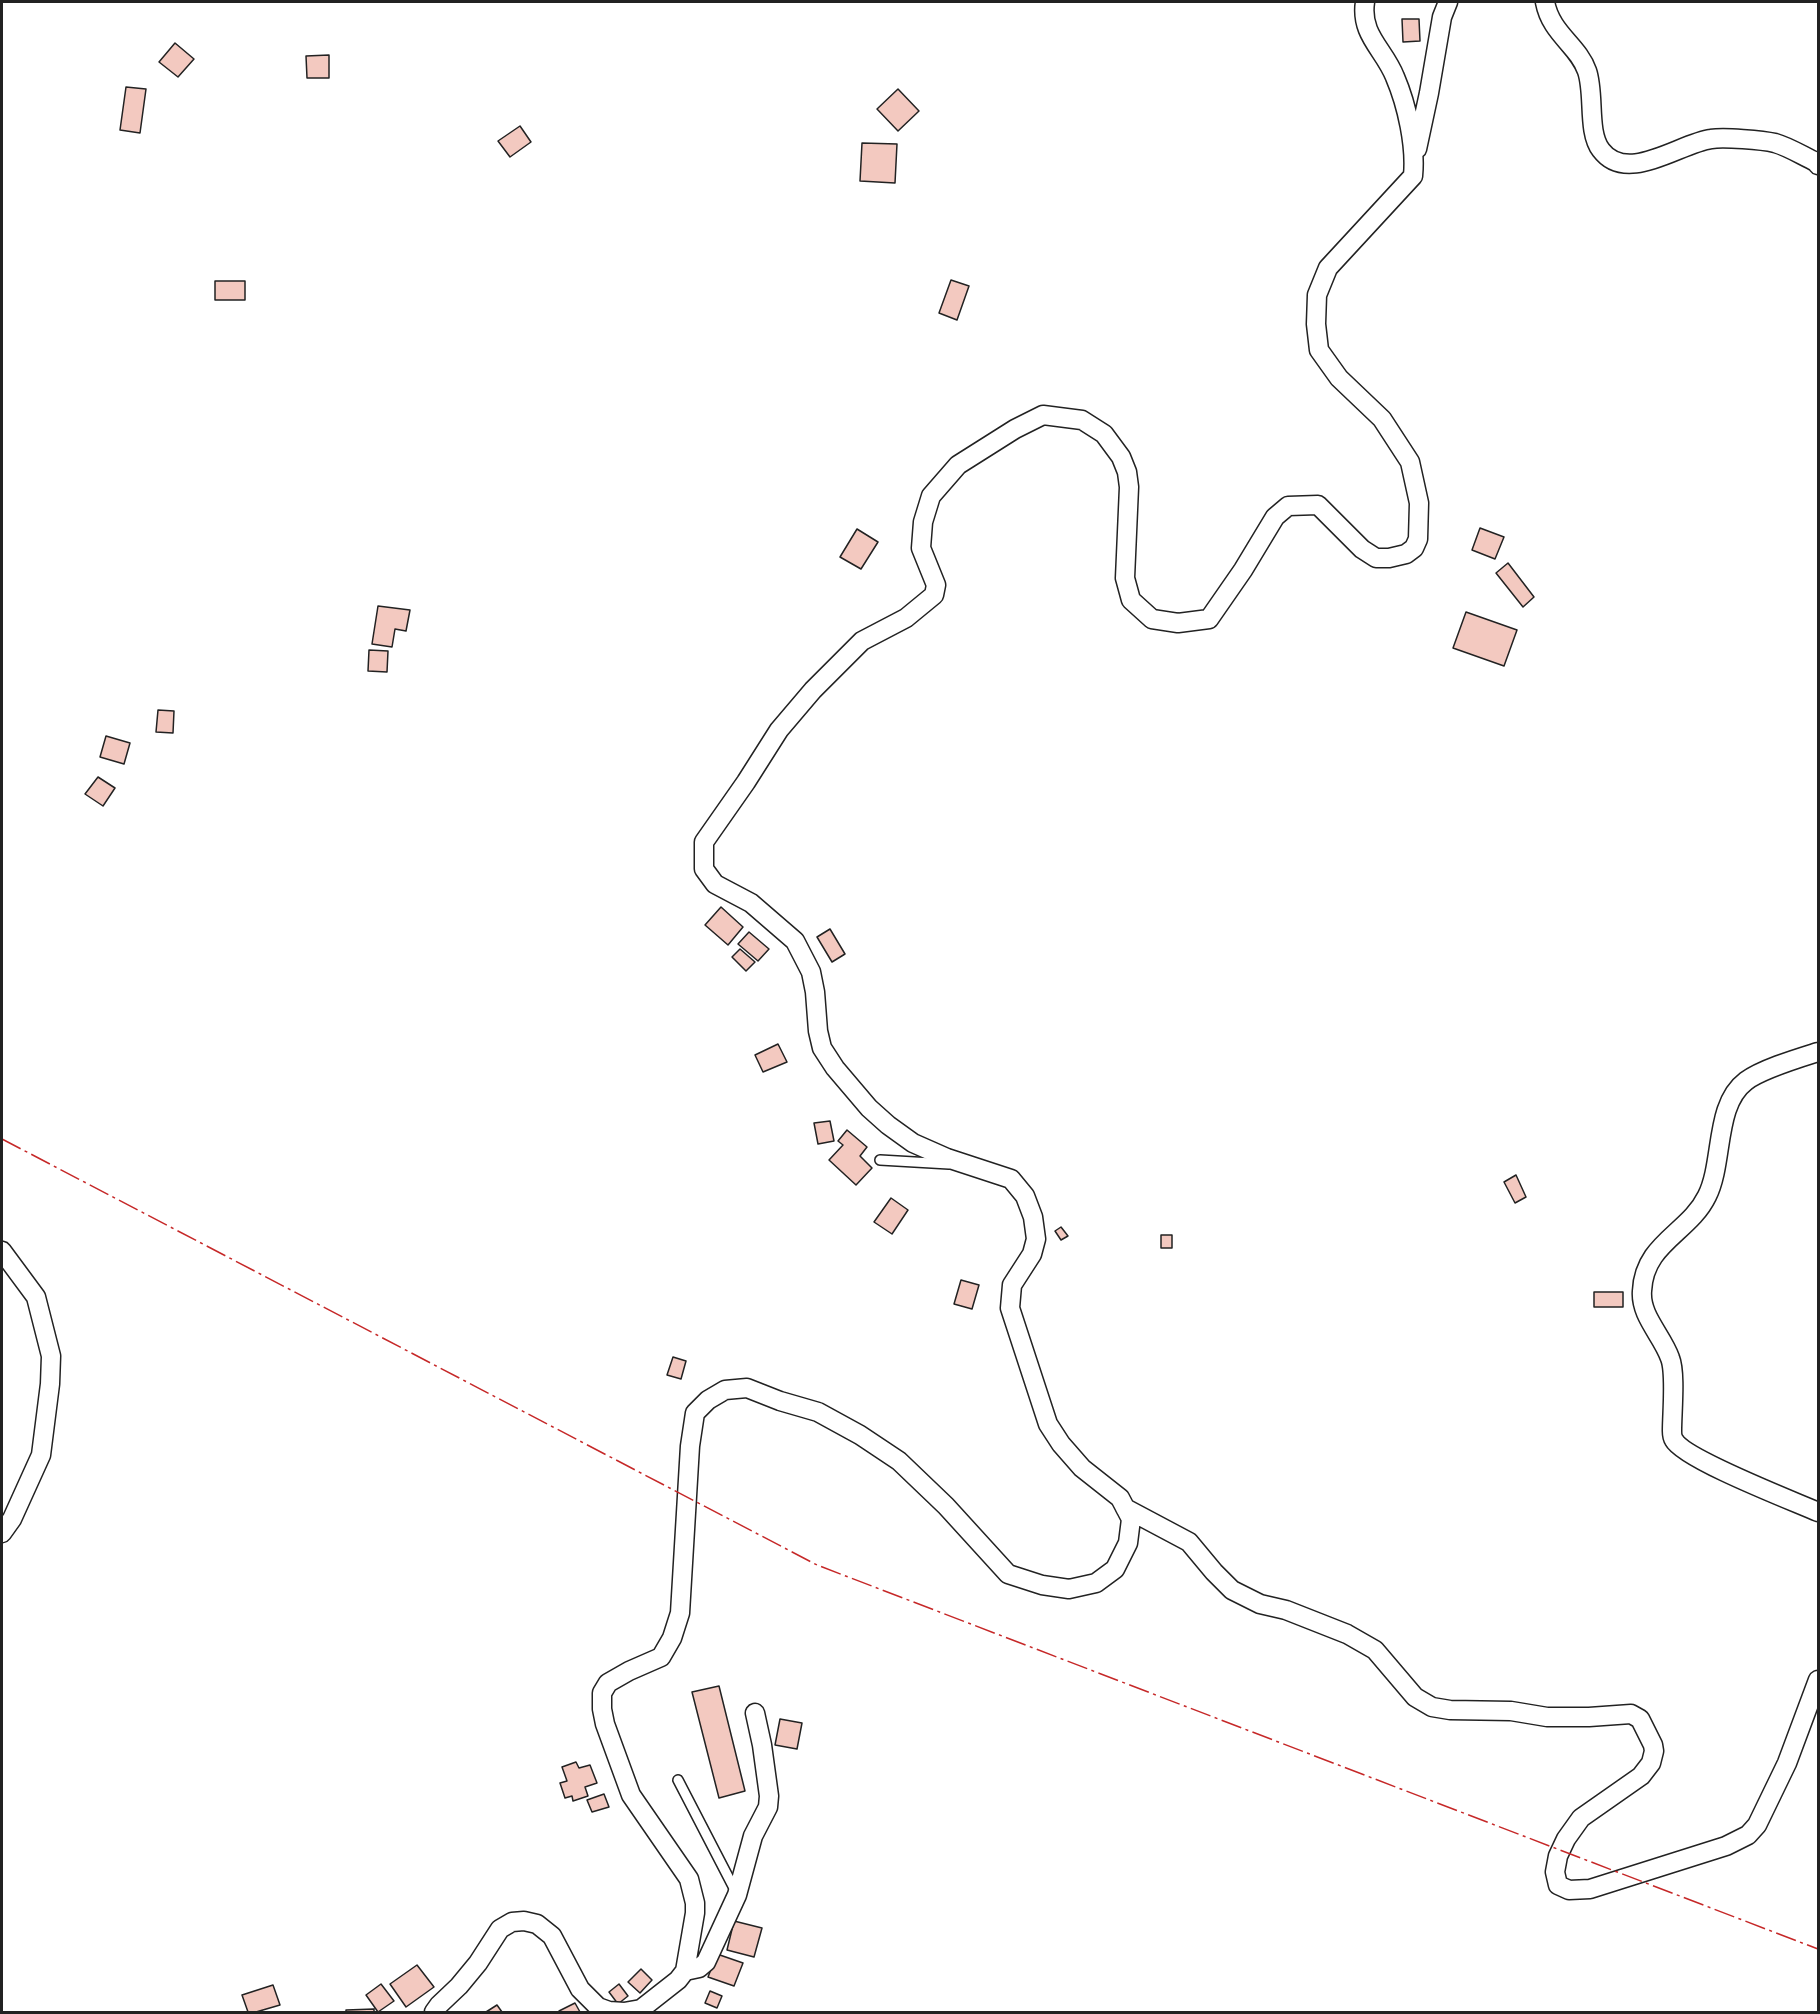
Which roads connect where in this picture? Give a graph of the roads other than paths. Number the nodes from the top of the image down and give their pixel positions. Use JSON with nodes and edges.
{"nodes":[{"id":1,"x":1365,"y":2,"type":"edge"},
{"id":2,"x":1448,"y":2,"type":"edge"},
{"id":3,"x":1545,"y":2,"type":"edge"},
{"id":4,"x":1415,"y":158,"type":"junction"},
{"id":5,"x":1818,"y":165,"type":"edge"},
{"id":6,"x":1818,"y":1052,"type":"edge"},
{"id":7,"x":880,"y":1160,"type":"dead end"},
{"id":8,"x":968,"y":1164,"type":"junction"},
{"id":9,"x":2,"y":1251,"type":"edge"},
{"id":10,"x":1125,"y":1508,"type":"junction"},
{"id":11,"x":1818,"y":1512,"type":"edge"},
{"id":12,"x":2,"y":1533,"type":"edge"},
{"id":13,"x":1818,"y":1680,"type":"edge"},
{"id":14,"x":755,"y":1713,"type":"dead end"},
{"id":15,"x":678,"y":1780,"type":"dead end"},
{"id":16,"x":737,"y":1895,"type":"junction"},
{"id":17,"x":685,"y":1971,"type":"junction"},
{"id":18,"x":435,"y":2013,"type":"edge"}],
"edges":[{"from":1,"to":4,"type":"street"},
{"from":2,"to":4,"type":"street"},
{"from":3,"to":5,"type":"street"},
{"from":4,"to":8,"type":"street"},
{"from":6,"to":11,"type":"street"},
{"from":7,"to":8,"type":"lane"},
{"from":8,"to":10,"type":"street"},
{"from":9,"to":12,"type":"street"},
{"from":10,"to":13,"type":"street"},
{"from":10,"to":17,"type":"street"},
{"from":14,"to":16,"type":"street"},
{"from":15,"to":16,"type":"lane"},
{"from":16,"to":17,"type":"street"},
{"from":17,"to":18,"type":"street"}]}
